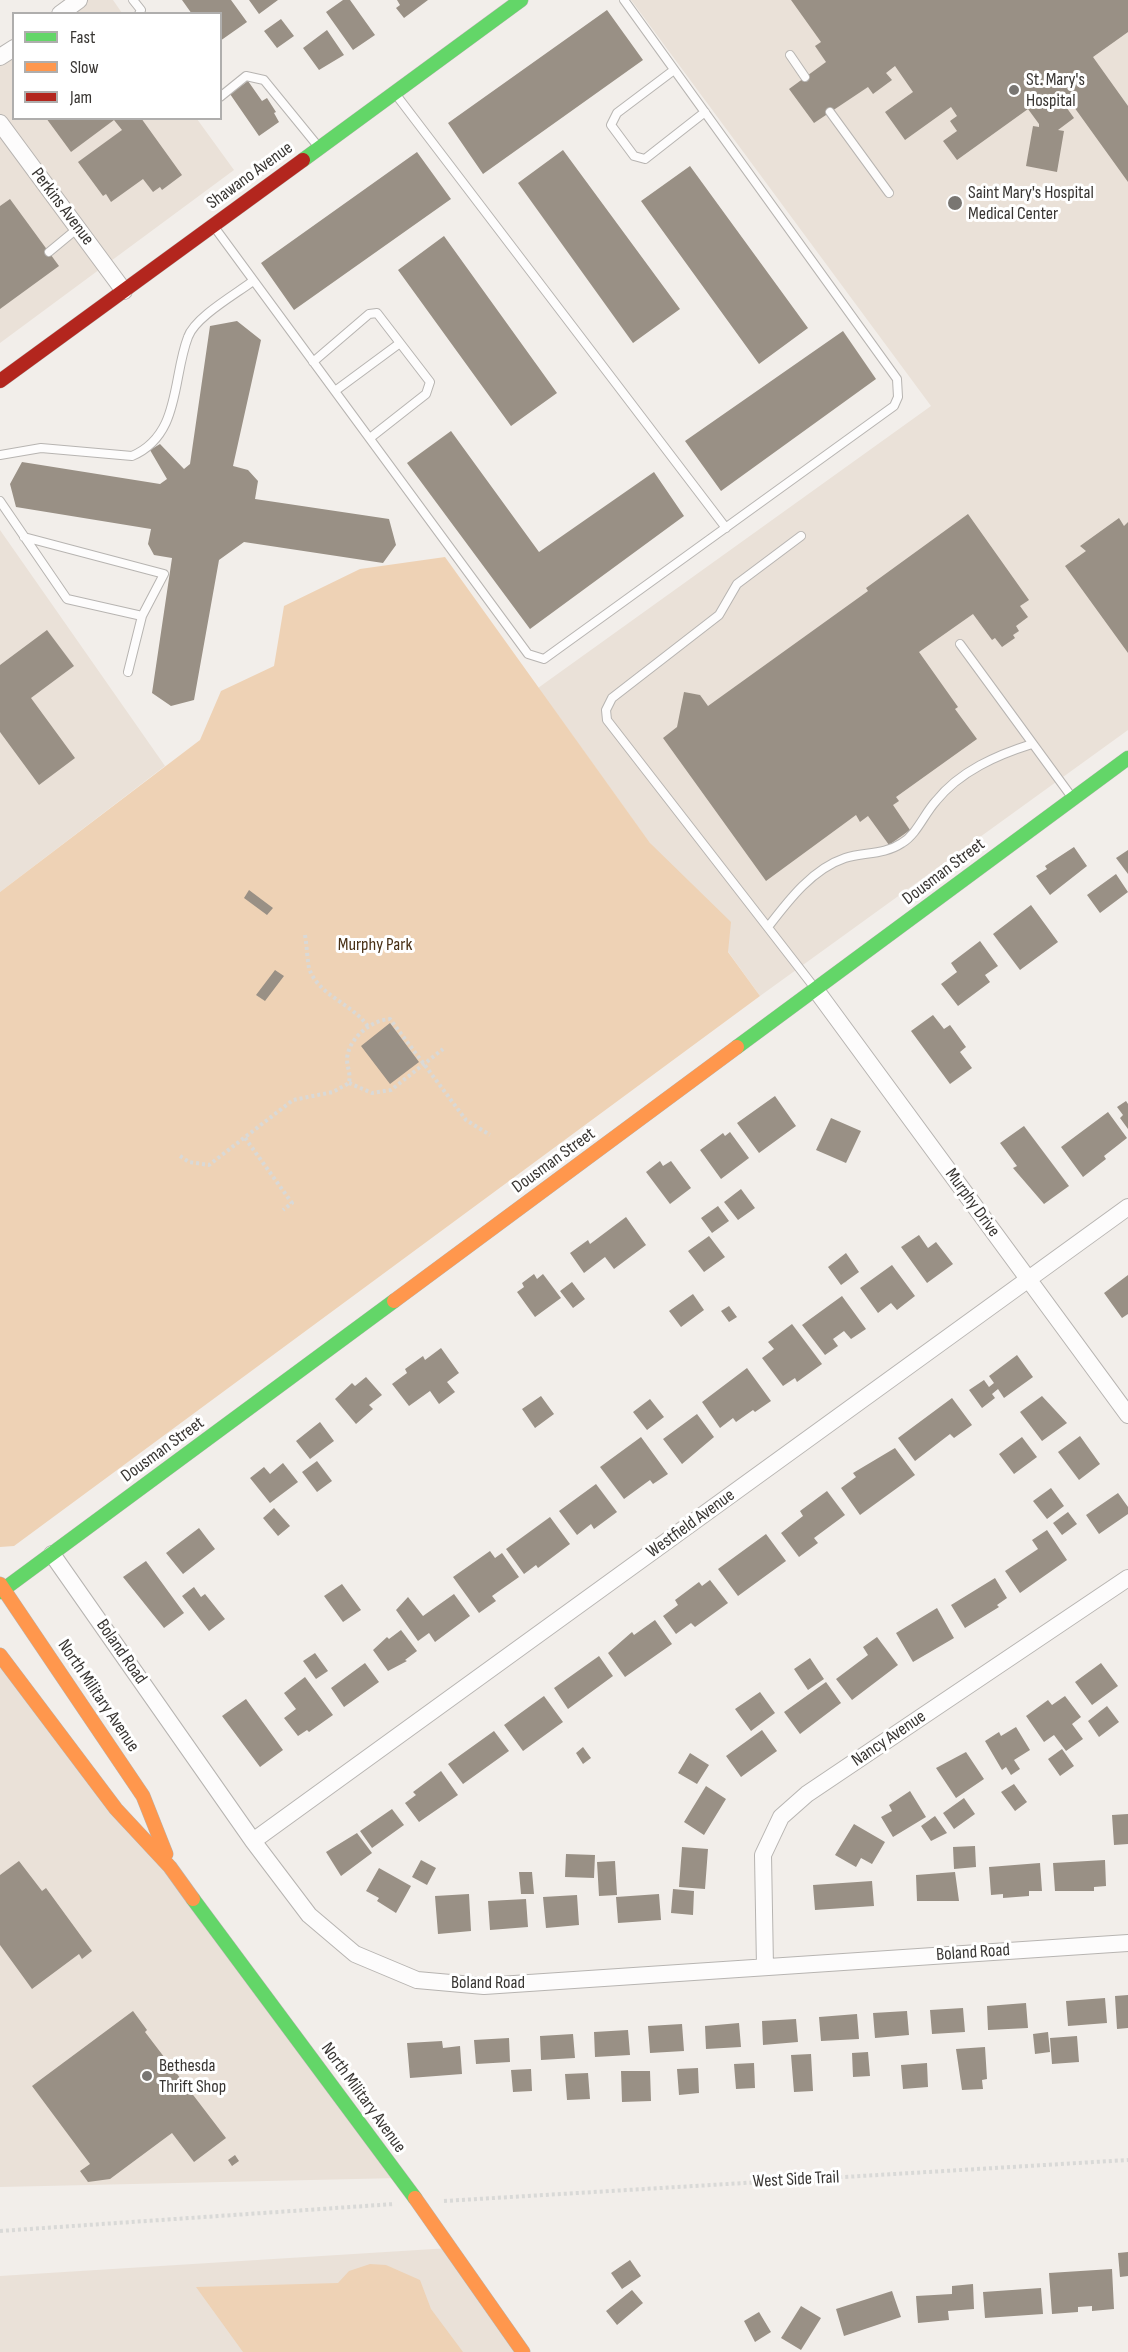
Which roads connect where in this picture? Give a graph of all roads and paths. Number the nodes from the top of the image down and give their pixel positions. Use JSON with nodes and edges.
{"nodes":[{"id":1,"x":79,"y":0,"type":"edge"},
{"id":2,"x":133,"y":0,"type":"edge"},
{"id":3,"x":521,"y":0,"type":"edge"},
{"id":4,"x":624,"y":0,"type":"edge"},
{"id":5,"x":63,"y":12,"type":"edge"},
{"id":6,"x":140,"y":12,"type":"edge"},
{"id":7,"x":790,"y":55,"type":"dead end"},
{"id":8,"x":674,"y":70,"type":"junction"},
{"id":9,"x":805,"y":77,"type":"dead end"},
{"id":10,"x":395,"y":92,"type":"junction"},
{"id":11,"x":222,"y":95,"type":"edge"},
{"id":12,"x":705,"y":112,"type":"junction"},
{"id":13,"x":830,"y":112,"type":"dead end"},
{"id":14,"x":3,"y":134,"type":"edge"},
{"id":15,"x":319,"y":148,"type":"junction"},
{"id":16,"x":889,"y":193,"type":"dead end"},
{"id":17,"x":213,"y":225,"type":"junction"},
{"id":18,"x":78,"y":228,"type":"junction"},
{"id":19,"x":49,"y":252,"type":"dead end"},
{"id":20,"x":253,"y":281,"type":"junction"},
{"id":21,"x":124,"y":291,"type":"junction"},
{"id":22,"x":400,"y":343,"type":"junction"},
{"id":23,"x":313,"y":362,"type":"junction"},
{"id":24,"x":0,"y":381,"type":"edge"},
{"id":25,"x":335,"y":391,"type":"junction"},
{"id":26,"x":370,"y":438,"type":"junction"},
{"id":27,"x":0,"y":455,"type":"edge"},
{"id":28,"x":0,"y":501,"type":"edge"},
{"id":29,"x":726,"y":528,"type":"junction"},
{"id":30,"x":801,"y":536,"type":"dead end"},
{"id":31,"x":24,"y":537,"type":"junction"},
{"id":32,"x":142,"y":616,"type":"junction"},
{"id":33,"x":960,"y":644,"type":"dead end"},
{"id":34,"x":128,"y":672,"type":"dead end"},
{"id":35,"x":1032,"y":744,"type":"junction"},
{"id":36,"x":1128,"y":758,"type":"edge"},
{"id":37,"x":1073,"y":799,"type":"junction"},
{"id":38,"x":768,"y":927,"type":"junction"},
{"id":39,"x":305,"y":935,"type":"dead end"},
{"id":40,"x":816,"y":990,"type":"junction"},
{"id":41,"x":369,"y":1028,"type":"junction"},
{"id":42,"x":443,"y":1049,"type":"dead end"},
{"id":43,"x":426,"y":1065,"type":"junction"},
{"id":44,"x":349,"y":1083,"type":"junction"},
{"id":45,"x":490,"y":1135,"type":"dead end"},
{"id":46,"x":245,"y":1138,"type":"junction"},
{"id":47,"x":180,"y":1156,"type":"dead end"},
{"id":48,"x":1128,"y":1207,"type":"edge"},
{"id":49,"x":283,"y":1210,"type":"dead end"},
{"id":50,"x":1029,"y":1280,"type":"junction"},
{"id":51,"x":1128,"y":1415,"type":"edge"},
{"id":52,"x":52,"y":1554,"type":"junction"},
{"id":53,"x":1128,"y":1578,"type":"edge"},
{"id":54,"x":1,"y":1588,"type":"edge"},
{"id":55,"x":0,"y":1655,"type":"edge"},
{"id":56,"x":253,"y":1841,"type":"junction"},
{"id":57,"x":170,"y":1867,"type":"junction"},
{"id":58,"x":1128,"y":1943,"type":"edge"},
{"id":59,"x":765,"y":1967,"type":"junction"},
{"id":60,"x":1128,"y":2160,"type":"edge"},
{"id":61,"x":463,"y":2200,"type":"dead end"},
{"id":62,"x":372,"y":2206,"type":"dead end"},
{"id":63,"x":0,"y":2231,"type":"edge"},
{"id":64,"x":523,"y":2352,"type":"edge"}],
"edges":[{"from":1,"to":5,"type":"street"},
{"from":2,"to":6,"type":"lane"},
{"from":3,"to":10,"type":"main road","name":"Shawano Avenue"},
{"from":4,"to":8,"type":"lane"},
{"from":7,"to":9,"type":"lane"},
{"from":8,"to":12,"type":"lane"},
{"from":8,"to":12,"type":"lane"},
{"from":10,"to":15,"type":"main road","name":"Shawano Avenue"},
{"from":10,"to":29,"type":"lane"},
{"from":11,"to":15,"type":"lane"},
{"from":12,"to":29,"type":"lane"},
{"from":13,"to":16,"type":"lane"},
{"from":14,"to":18,"type":"street","name":"Perkins Avenue"},
{"from":15,"to":17,"type":"main road","name":"Shawano Avenue"},
{"from":17,"to":20,"type":"lane"},
{"from":17,"to":21,"type":"main road","name":"Shawano Avenue"},
{"from":18,"to":19,"type":"lane"},
{"from":18,"to":21,"type":"street","name":"Perkins Avenue"},
{"from":20,"to":23,"type":"lane"},
{"from":20,"to":27,"type":"lane"},
{"from":21,"to":24,"type":"main road","name":"Shawano Avenue"},
{"from":22,"to":23,"type":"lane"},
{"from":22,"to":25,"type":"lane"},
{"from":22,"to":26,"type":"lane"},
{"from":23,"to":25,"type":"lane"},
{"from":25,"to":26,"type":"lane"},
{"from":26,"to":29,"type":"lane"},
{"from":28,"to":31,"type":"lane"},
{"from":30,"to":38,"type":"lane"},
{"from":31,"to":32,"type":"lane"},
{"from":31,"to":32,"type":"lane"},
{"from":32,"to":34,"type":"lane"},
{"from":33,"to":35,"type":"lane"},
{"from":35,"to":37,"type":"lane"},
{"from":35,"to":38,"type":"lane"},
{"from":36,"to":37,"type":"main road","name":"Dousman Street"},
{"from":37,"to":40,"type":"main road","name":"Dousman Street"},
{"from":38,"to":40,"type":"lane"},
{"from":39,"to":41,"type":"path"},
{"from":40,"to":50,"type":"street","name":"Murphy Drive"},
{"from":40,"to":52,"type":"main road","name":"Dousman Street"},
{"from":41,"to":43,"type":"path"},
{"from":41,"to":44,"type":"path"},
{"from":42,"to":43,"type":"path"},
{"from":43,"to":44,"type":"path"},
{"from":43,"to":45,"type":"path"},
{"from":44,"to":46,"type":"path"},
{"from":46,"to":47,"type":"path"},
{"from":46,"to":49,"type":"path"},
{"from":48,"to":50,"type":"street","name":"Westfield Avenue"},
{"from":50,"to":51,"type":"street","name":"Murphy Drive"},
{"from":50,"to":56,"type":"street","name":"Westfield Avenue"},
{"from":52,"to":54,"type":"main road","name":"Dousman Street"},
{"from":52,"to":56,"type":"street","name":"Boland Road"},
{"from":53,"to":59,"type":"street","name":"Nancy Avenue"},
{"from":54,"to":57,"type":"main road","name":"North Military Avenue"},
{"from":55,"to":57,"type":"main road","name":"North Military Avenue"},
{"from":56,"to":59,"type":"street","name":"Boland Road"},
{"from":57,"to":64,"type":"main road","name":"North Military Avenue"},
{"from":58,"to":59,"type":"street","name":"Boland Road"},
{"from":60,"to":61,"type":"path","name":"West Side Trail"},
{"from":62,"to":63,"type":"path"}]}
